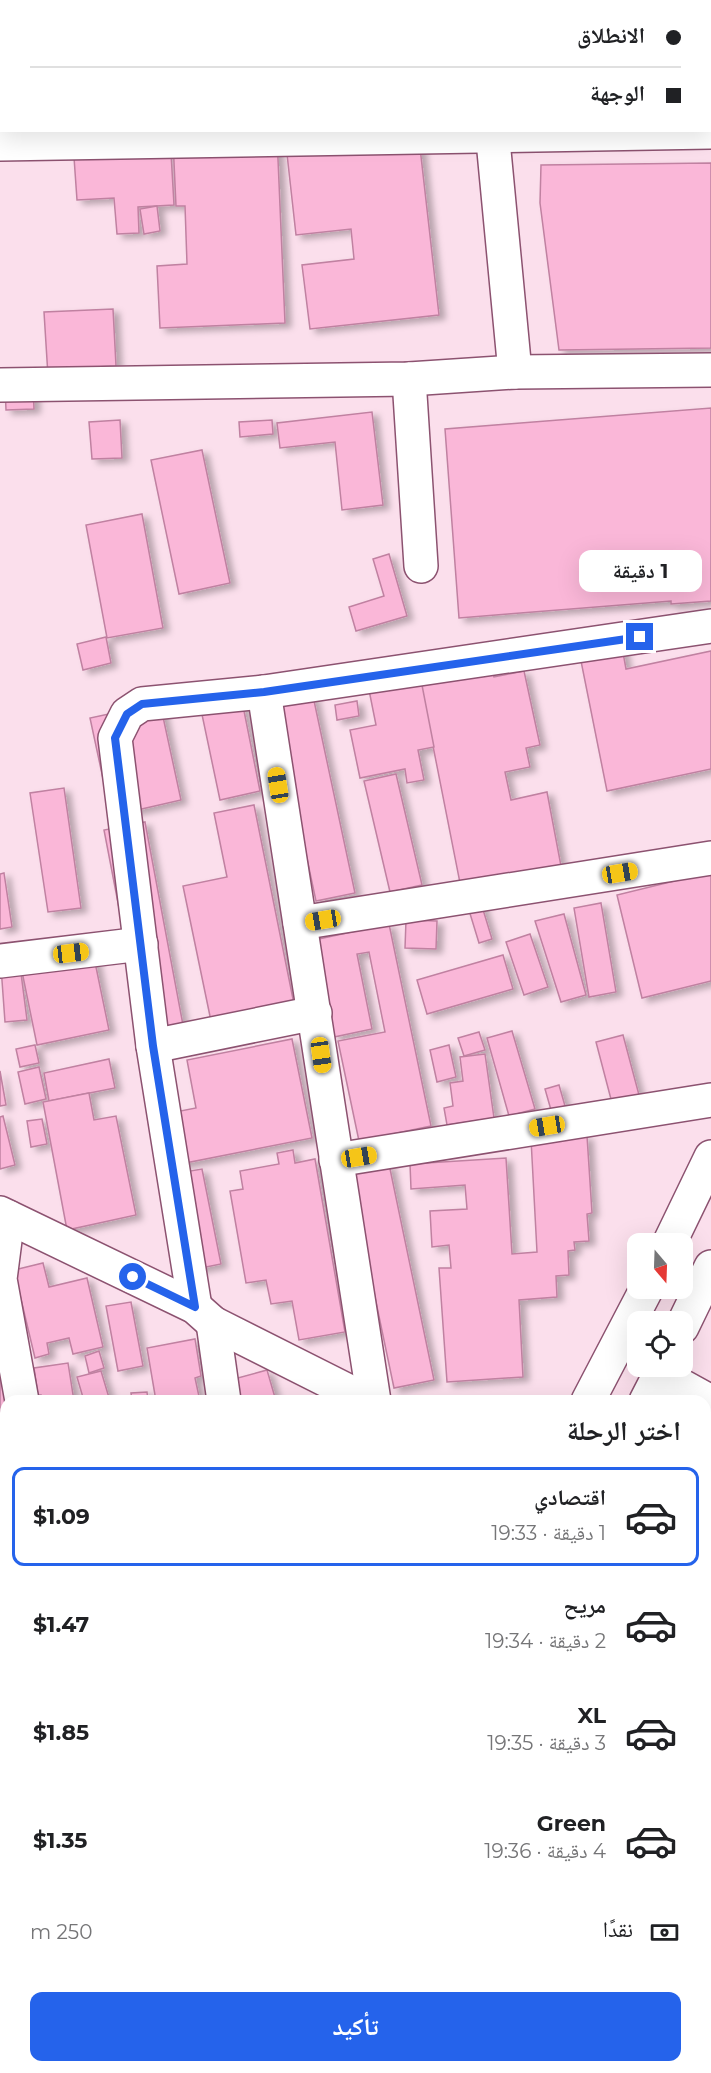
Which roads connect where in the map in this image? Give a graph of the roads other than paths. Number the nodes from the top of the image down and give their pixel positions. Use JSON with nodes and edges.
{"nodes":[{"id":1,"x":711,"y":132,"type":"edge"},
{"id":2,"x":492,"y":133,"type":"edge"},
{"id":3,"x":0,"y":144,"type":"edge"},
{"id":4,"x":711,"y":370,"type":"edge"},
{"id":5,"x":515,"y":372,"type":"junction"},
{"id":6,"x":409,"y":379,"type":"junction"},
{"id":7,"x":0,"y":385,"type":"edge"},
{"id":8,"x":421,"y":566,"type":"dead end"},
{"id":9,"x":711,"y":626,"type":"edge"},
{"id":10,"x":264,"y":692,"type":"junction"},
{"id":11,"x":711,"y":858,"type":"edge"},
{"id":12,"x":300,"y":923,"type":"junction"},
{"id":13,"x":141,"y":945,"type":"junction"},
{"id":14,"x":0,"y":961,"type":"edge"},
{"id":15,"x":315,"y":1013,"type":"junction"},
{"id":16,"x":153,"y":1046,"type":"junction"},
{"id":17,"x":711,"y":1100,"type":"edge"},
{"id":18,"x":711,"y":1157,"type":"edge"},
{"id":19,"x":336,"y":1160,"type":"junction"},
{"id":20,"x":4,"y":1215,"type":"edge"},
{"id":21,"x":674,"y":1233,"type":"edge"},
{"id":22,"x":711,"y":1267,"type":"edge"},
{"id":23,"x":0,"y":1279,"type":"edge"},
{"id":24,"x":641,"y":1299,"type":"edge"},
{"id":25,"x":690,"y":1311,"type":"edge"},
{"id":26,"x":204,"y":1315,"type":"junction"},
{"id":27,"x":656,"y":1381,"type":"edge"},
{"id":28,"x":21,"y":1395,"type":"edge"},
{"id":29,"x":223,"y":1395,"type":"edge"},
{"id":30,"x":357,"y":1395,"type":"edge"},
{"id":31,"x":373,"y":1395,"type":"edge"},
{"id":32,"x":591,"y":1395,"type":"edge"},
{"id":33,"x":693,"y":1395,"type":"edge"}],
"edges":[{"from":1,"to":2,"type":"street"},
{"from":2,"to":3,"type":"street"},
{"from":2,"to":5,"type":"street"},
{"from":4,"to":5,"type":"street"},
{"from":5,"to":6,"type":"street"},
{"from":6,"to":7,"type":"street"},
{"from":6,"to":8,"type":"street"},
{"from":9,"to":10,"type":"street"},
{"from":10,"to":12,"type":"street"},
{"from":10,"to":13,"type":"street"},
{"from":11,"to":12,"type":"street"},
{"from":12,"to":15,"type":"street"},
{"from":13,"to":14,"type":"street"},
{"from":13,"to":16,"type":"street"},
{"from":15,"to":16,"type":"street"},
{"from":15,"to":19,"type":"street"},
{"from":16,"to":26,"type":"street"},
{"from":17,"to":19,"type":"street"},
{"from":18,"to":21,"type":"street"},
{"from":19,"to":31,"type":"street"},
{"from":20,"to":23,"type":"street"},
{"from":20,"to":26,"type":"street"},
{"from":22,"to":25,"type":"street"},
{"from":23,"to":28,"type":"street"},
{"from":24,"to":32,"type":"street"},
{"from":26,"to":29,"type":"street"},
{"from":26,"to":30,"type":"street"},
{"from":27,"to":33,"type":"street"}]}
